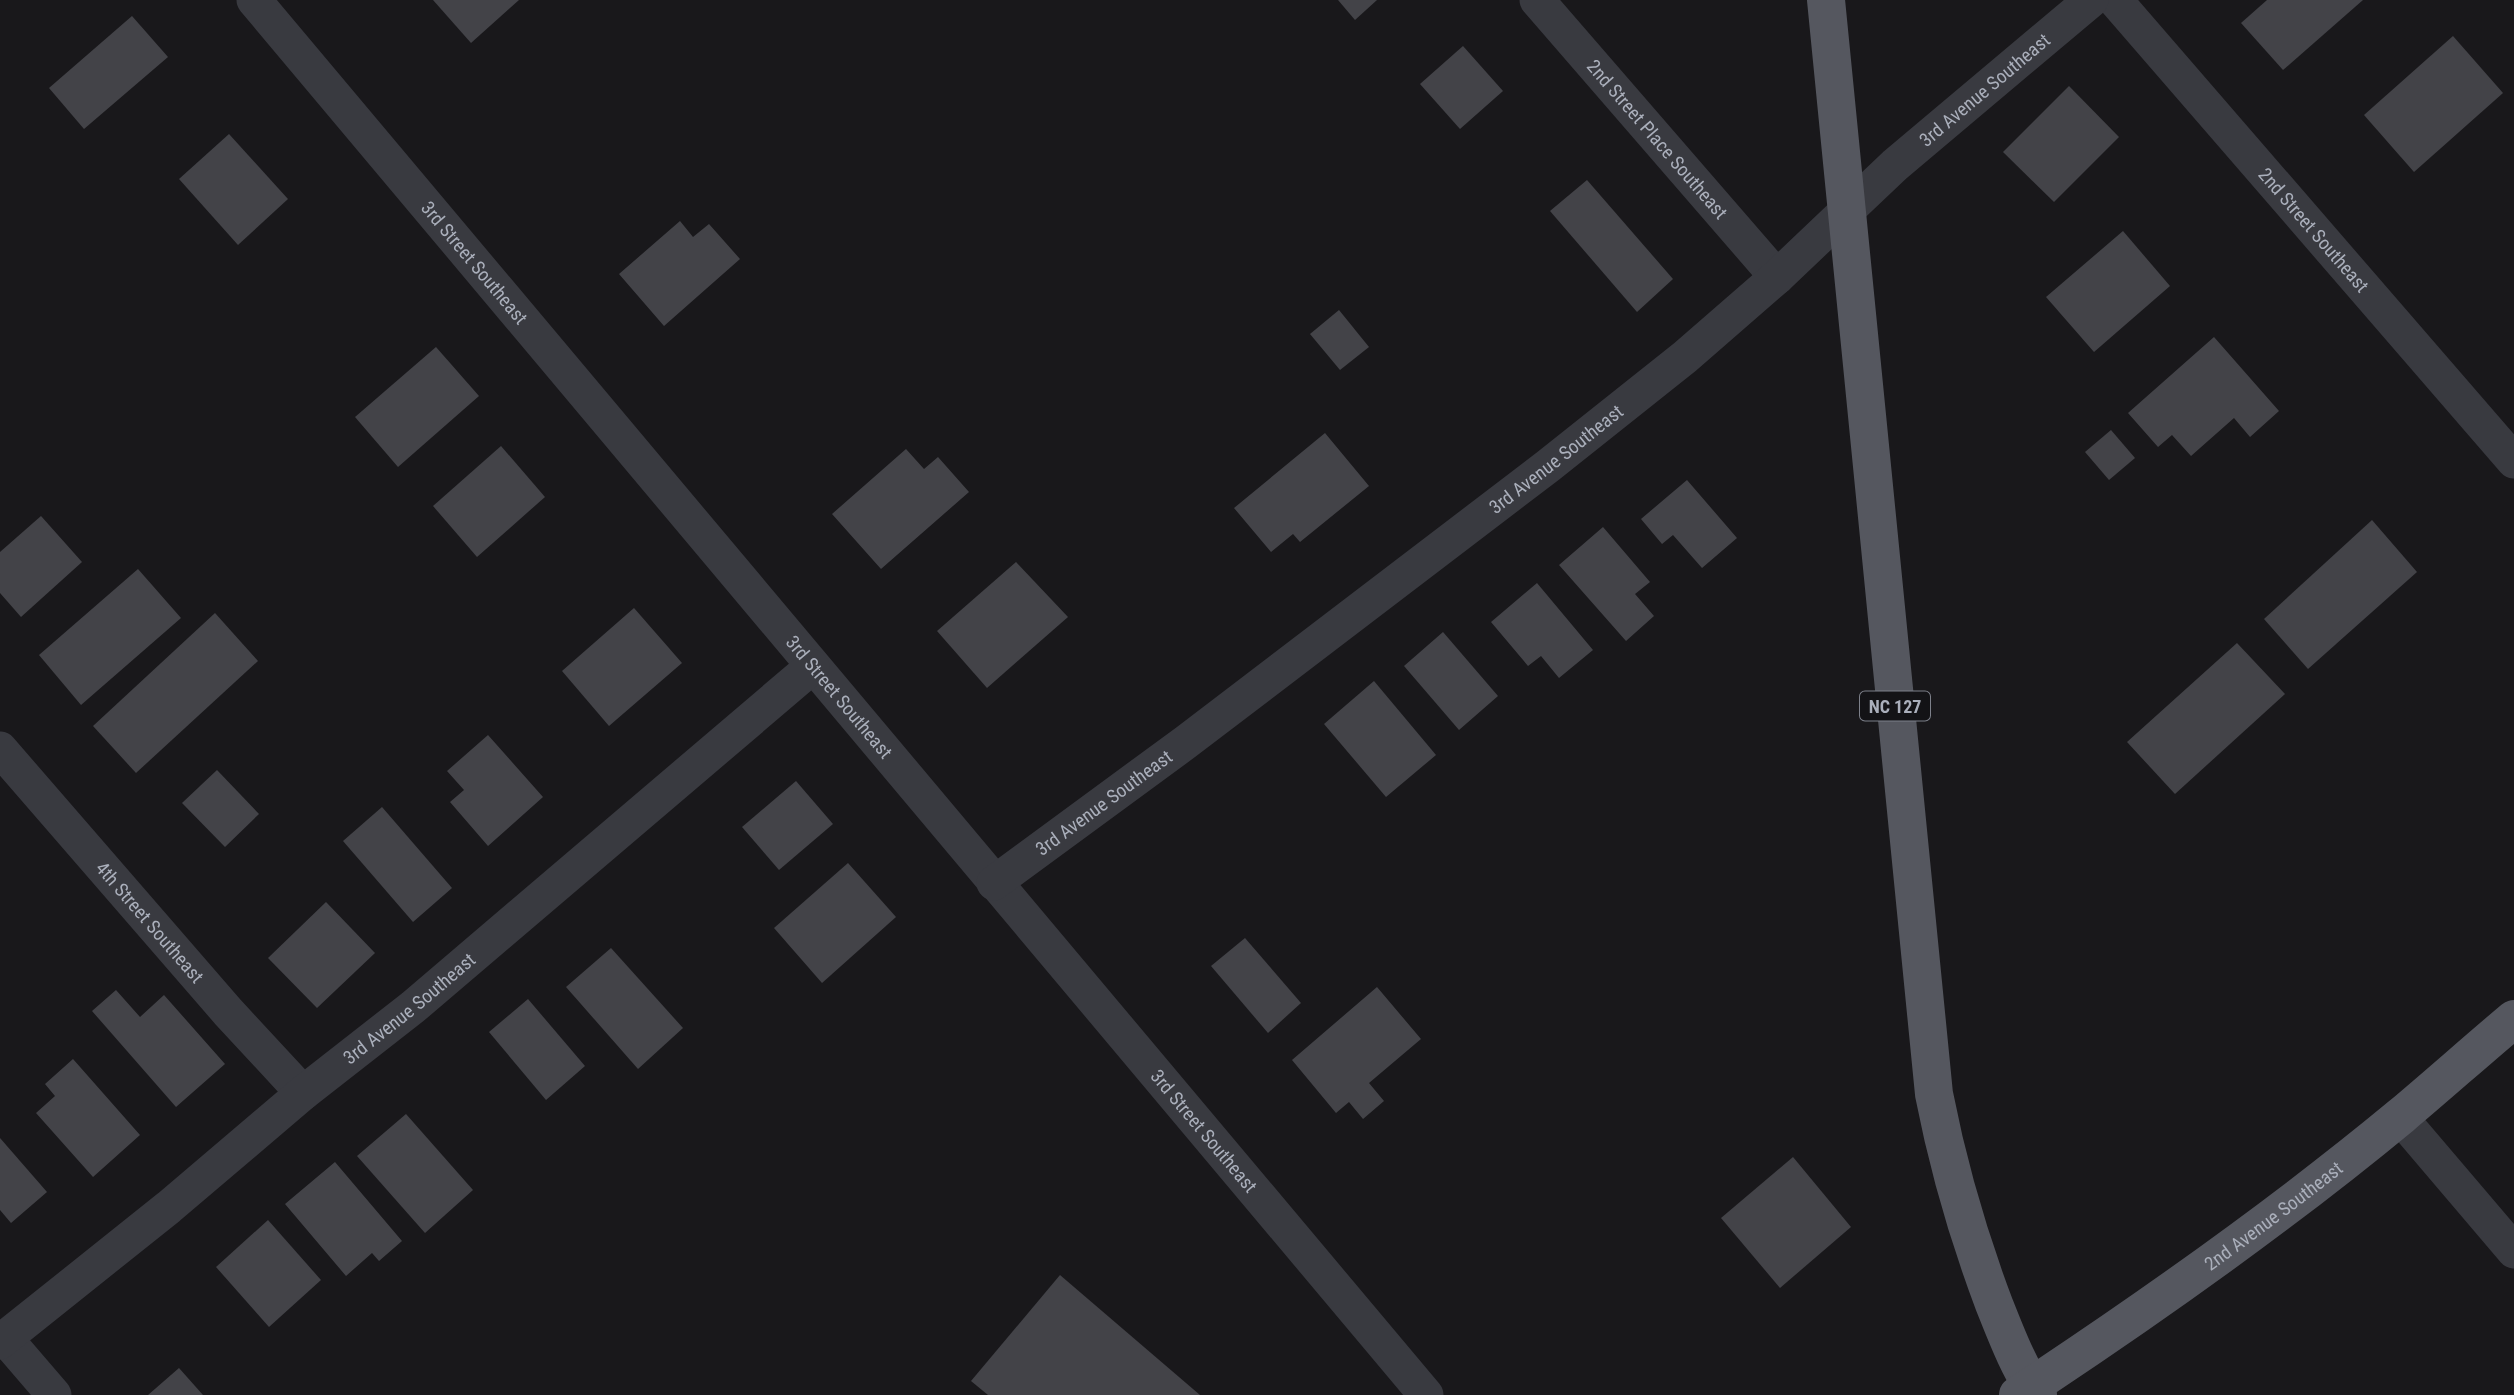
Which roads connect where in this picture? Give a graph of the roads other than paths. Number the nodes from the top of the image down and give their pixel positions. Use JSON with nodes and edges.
{"nodes":[{"id":1,"x":254,"y":0,"type":"edge"},
{"id":2,"x":1537,"y":0,"type":"edge"},
{"id":3,"x":1826,"y":0,"type":"edge"},
{"id":4,"x":2091,"y":0,"type":"edge"},
{"id":5,"x":2115,"y":0,"type":"edge"},
{"id":6,"x":1846,"y":212,"type":"junction"},
{"id":7,"x":1777,"y":277,"type":"junction"},
{"id":8,"x":2514,"y":461,"type":"edge"},
{"id":9,"x":812,"y":667,"type":"junction"},
{"id":10,"x":0,"y":749,"type":"edge"},
{"id":11,"x":994,"y":883,"type":"junction"},
{"id":12,"x":2514,"y":1019,"type":"edge"},
{"id":13,"x":303,"y":1093,"type":"junction"},
{"id":14,"x":2400,"y":1117,"type":"junction"},
{"id":15,"x":2514,"y":1251,"type":"edge"},
{"id":16,"x":2,"y":1340,"type":"edge"},
{"id":17,"x":2029,"y":1392,"type":"edge"},
{"id":18,"x":54,"y":1395,"type":"edge"},
{"id":19,"x":1426,"y":1395,"type":"edge"}],
"edges":[{"from":1,"to":9,"type":"street","name":"3rd Street Southeast"},
{"from":2,"to":7,"type":"street","name":"2nd Street Place Southeast"},
{"from":3,"to":6,"type":"main road","number":"NC 127"},
{"from":4,"to":6,"type":"street","name":"3rd Avenue Southeast"},
{"from":5,"to":8,"type":"street","name":"2nd Street Southeast"},
{"from":6,"to":7,"type":"street","name":"3rd Avenue Southeast"},
{"from":6,"to":17,"type":"main road","number":"NC 127"},
{"from":7,"to":11,"type":"street","name":"3rd Avenue Southeast"},
{"from":9,"to":11,"type":"street","name":"3rd Street Southeast"},
{"from":9,"to":13,"type":"street","name":"3rd Avenue Southeast"},
{"from":10,"to":13,"type":"street","name":"4th Street Southeast"},
{"from":11,"to":19,"type":"street","name":"3rd Street Southeast"},
{"from":12,"to":14,"type":"main road","name":"2nd Avenue Southeast"},
{"from":13,"to":16,"type":"street","name":"3rd Avenue Southeast"},
{"from":14,"to":15,"type":"street"},
{"from":14,"to":17,"type":"main road","name":"2nd Avenue Southeast"},
{"from":16,"to":18,"type":"street"}]}
